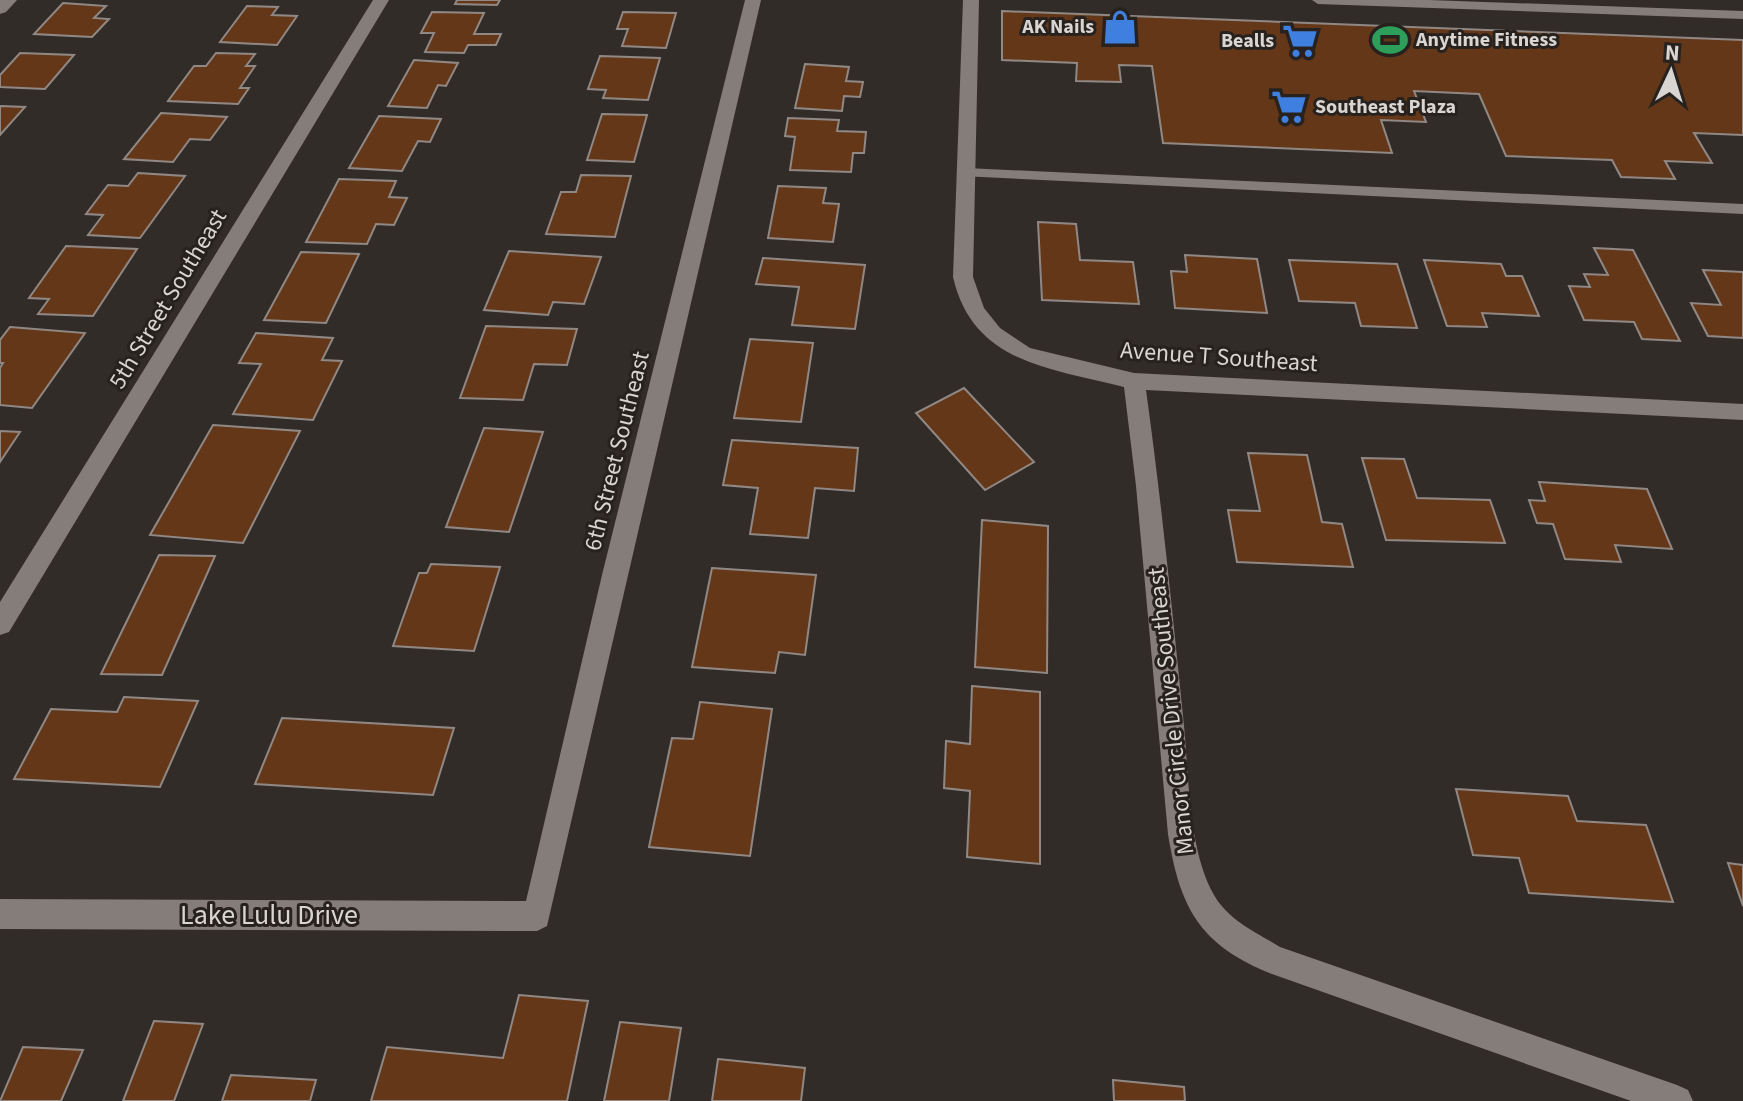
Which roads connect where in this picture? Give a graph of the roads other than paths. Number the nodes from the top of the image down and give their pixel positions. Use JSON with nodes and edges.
{"nodes":[{"id":1,"x":9,"y":0,"type":"edge"},
{"id":2,"x":381,"y":0,"type":"edge"},
{"id":3,"x":753,"y":0,"type":"edge"},
{"id":4,"x":971,"y":0,"type":"edge"},
{"id":5,"x":1318,"y":0,"type":"edge"},
{"id":6,"x":1703,"y":0,"type":"edge"},
{"id":7,"x":1374,"y":1,"type":"edge"},
{"id":8,"x":1428,"y":2,"type":"edge"},
{"id":9,"x":1480,"y":3,"type":"edge"},
{"id":10,"x":1539,"y":4,"type":"edge"},
{"id":11,"x":1592,"y":5,"type":"edge"},
{"id":12,"x":1644,"y":6,"type":"edge"},
{"id":13,"x":0,"y":9,"type":"edge"},
{"id":14,"x":1712,"y":14,"type":"junction"},
{"id":15,"x":1743,"y":15,"type":"edge"},
{"id":16,"x":966,"y":173,"type":"junction"},
{"id":17,"x":1743,"y":209,"type":"edge"},
{"id":18,"x":1134,"y":381,"type":"junction"},
{"id":19,"x":1743,"y":412,"type":"edge"},
{"id":20,"x":0,"y":624,"type":"edge"},
{"id":21,"x":0,"y":914,"type":"edge"},
{"id":22,"x":537,"y":916,"type":"joint"},
{"id":23,"x":1677,"y":1101,"type":"edge"}],
"edges":[{"from":1,"to":13,"type":"street"},
{"from":2,"to":20,"type":"street","name":"5th Street Southeast"},
{"from":3,"to":22,"type":"street","name":"6th Street Southeast"},
{"from":4,"to":16,"type":"street","name":"Avenue T Southeast"},
{"from":5,"to":7,"type":"lane"},
{"from":6,"to":14,"type":"lane"},
{"from":7,"to":8,"type":"lane"},
{"from":8,"to":9,"type":"lane"},
{"from":9,"to":10,"type":"lane"},
{"from":10,"to":11,"type":"lane"},
{"from":11,"to":12,"type":"lane"},
{"from":12,"to":14,"type":"lane"},
{"from":14,"to":15,"type":"lane"},
{"from":16,"to":17,"type":"lane"},
{"from":16,"to":18,"type":"street","name":"Avenue T Southeast"},
{"from":18,"to":19,"type":"street","name":"Avenue T Southeast"},
{"from":18,"to":23,"type":"street","name":"Manor Circle Drive Southeast"},
{"from":21,"to":22,"type":"street","name":"Lake Lulu Drive"}]}
